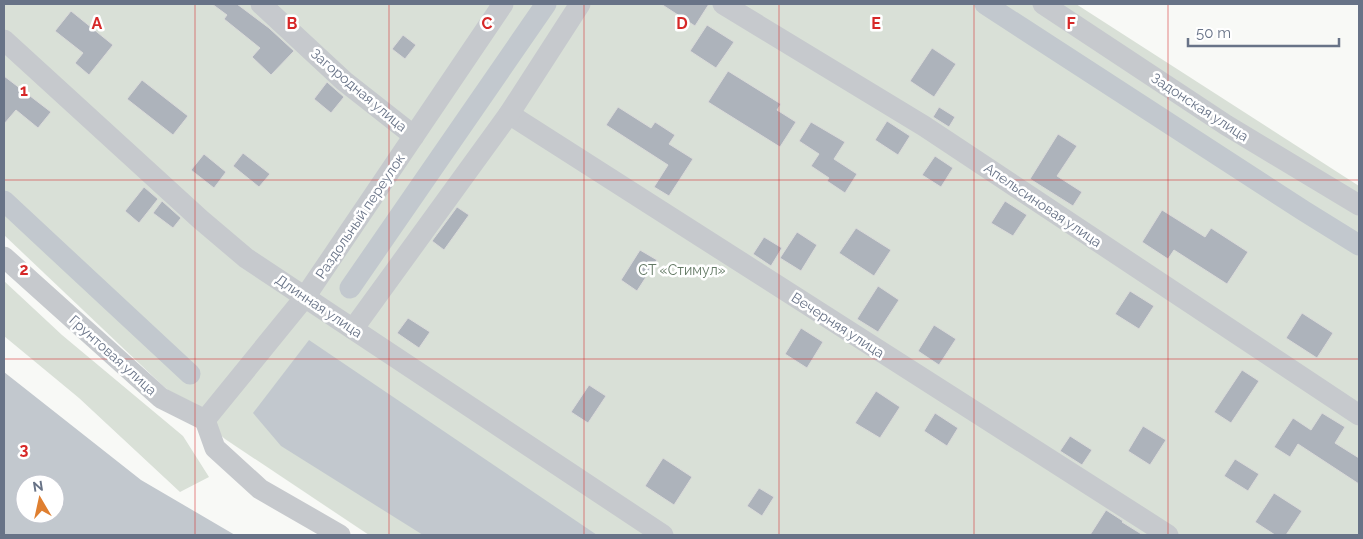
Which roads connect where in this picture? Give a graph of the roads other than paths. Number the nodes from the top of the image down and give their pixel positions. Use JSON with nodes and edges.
{"nodes":[{"id":1,"x":260,"y":4,"type":"edge"},
{"id":2,"x":504,"y":4,"type":"edge"},
{"id":3,"x":580,"y":4,"type":"edge"},
{"id":4,"x":723,"y":4,"type":"edge"},
{"id":5,"x":1044,"y":4,"type":"edge"},
{"id":6,"x":4,"y":40,"type":"edge"},
{"id":7,"x":509,"y":114,"type":"junction"},
{"id":8,"x":414,"y":136,"type":"junction"},
{"id":9,"x":1359,"y":205,"type":"edge"},
{"id":10,"x":4,"y":257,"type":"edge"},
{"id":11,"x":305,"y":297,"type":"junction"},
{"id":12,"x":354,"y":329,"type":"junction"},
{"id":13,"x":1359,"y":415,"type":"edge"},
{"id":14,"x":204,"y":420,"type":"junction"},
{"id":15,"x":340,"y":535,"type":"edge"},
{"id":16,"x":663,"y":535,"type":"edge"},
{"id":17,"x":1168,"y":535,"type":"edge"}],
"edges":[{"from":1,"to":8,"type":"street","name":"Загородная улица"},
{"from":2,"to":8,"type":"street","name":"Раздольный переулок"},
{"from":3,"to":7,"type":"street"},
{"from":4,"to":13,"type":"street","name":"Апельсиновая улица"},
{"from":5,"to":9,"type":"street","name":"Задонская улица"},
{"from":6,"to":11,"type":"street","name":"Длинная улица"},
{"from":7,"to":12,"type":"street"},
{"from":7,"to":17,"type":"street","name":"Вечерняя улица"},
{"from":8,"to":11,"type":"street","name":"Раздольный переулок"},
{"from":10,"to":14,"type":"street","name":"Грунтовая улица"},
{"from":11,"to":12,"type":"street","name":"Длинная улица"},
{"from":11,"to":14,"type":"street","name":"Раздольный переулок"},
{"from":12,"to":16,"type":"street","name":"Длинная улица"},
{"from":14,"to":15,"type":"street"}]}
